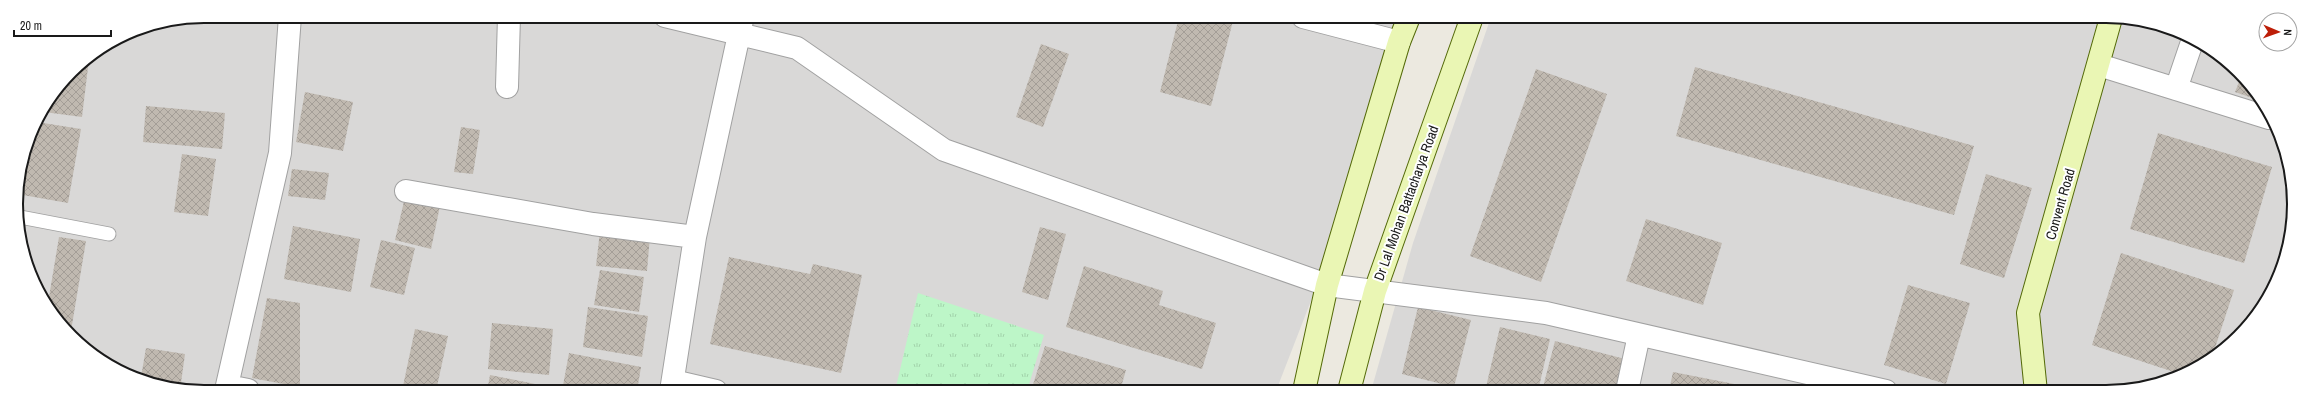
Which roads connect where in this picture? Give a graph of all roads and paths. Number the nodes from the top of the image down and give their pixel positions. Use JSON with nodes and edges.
{"nodes":[{"id":1,"x":289,"y":23,"type":"edge"},
{"id":2,"x":509,"y":23,"type":"edge"},
{"id":3,"x":725,"y":23,"type":"edge"},
{"id":4,"x":1326,"y":23,"type":"edge"},
{"id":5,"x":1407,"y":23,"type":"edge"},
{"id":6,"x":1470,"y":23,"type":"edge"},
{"id":7,"x":2110,"y":23,"type":"edge"},
{"id":8,"x":742,"y":25,"type":"edge"},
{"id":9,"x":1399,"y":42,"type":"junction"},
{"id":10,"x":2191,"y":45,"type":"edge"},
{"id":11,"x":2099,"y":65,"type":"junction"},
{"id":12,"x":506,"y":87,"type":"dead end"},
{"id":13,"x":2176,"y":88,"type":"junction"},
{"id":14,"x":2264,"y":116,"type":"edge"},
{"id":15,"x":406,"y":192,"type":"dead end"},
{"id":16,"x":23,"y":218,"type":"edge"},
{"id":17,"x":109,"y":234,"type":"dead end"},
{"id":18,"x":695,"y":237,"type":"junction"},
{"id":19,"x":1327,"y":285,"type":"junction"},
{"id":20,"x":1375,"y":291,"type":"junction"},
{"id":21,"x":1640,"y":335,"type":"junction"},
{"id":22,"x":235,"y":385,"type":"edge"},
{"id":23,"x":672,"y":385,"type":"edge"},
{"id":24,"x":1305,"y":385,"type":"edge"},
{"id":25,"x":1351,"y":385,"type":"edge"},
{"id":26,"x":1628,"y":385,"type":"edge"},
{"id":27,"x":1831,"y":385,"type":"edge"},
{"id":28,"x":2035,"y":385,"type":"edge"}],
"edges":[{"from":1,"to":22,"type":"street"},
{"from":2,"to":12,"type":"street"},
{"from":3,"to":8,"type":"street"},
{"from":4,"to":9,"type":"street"},
{"from":5,"to":9,"type":"main road"},
{"from":6,"to":20,"type":"main road","name":"Dr Lal Mohan Battacharya Road"},
{"from":7,"to":11,"type":"main road","name":"Convent Road"},
{"from":8,"to":18,"type":"street"},
{"from":8,"to":19,"type":"street"},
{"from":9,"to":19,"type":"main road"},
{"from":10,"to":13,"type":"street"},
{"from":11,"to":13,"type":"street"},
{"from":11,"to":28,"type":"main road","name":"Convent Road"},
{"from":13,"to":14,"type":"street"},
{"from":15,"to":18,"type":"street"},
{"from":16,"to":17,"type":"lane"},
{"from":18,"to":23,"type":"street"},
{"from":19,"to":20,"type":"street"},
{"from":19,"to":24,"type":"main road"},
{"from":20,"to":21,"type":"street"},
{"from":20,"to":25,"type":"main road","name":"Dr Lal Mohan Battacharya Road"},
{"from":21,"to":26,"type":"street"},
{"from":21,"to":27,"type":"street"}]}
